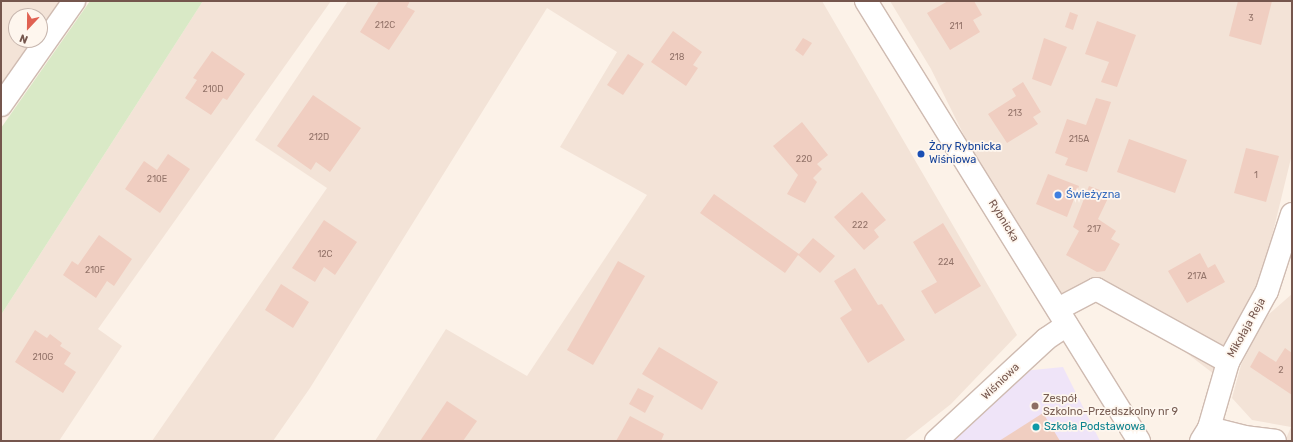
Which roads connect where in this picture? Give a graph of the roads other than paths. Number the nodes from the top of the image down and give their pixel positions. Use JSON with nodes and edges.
{"nodes":[{"id":1,"x":74,"y":1,"type":"edge"},
{"id":2,"x":866,"y":1,"type":"edge"},
{"id":3,"x":1,"y":105,"type":"edge"},
{"id":4,"x":1292,"y":214,"type":"edge"},
{"id":5,"x":1285,"y":263,"type":"edge"},
{"id":6,"x":1062,"y":317,"type":"junction"},
{"id":7,"x":1228,"y":362,"type":"junction"},
{"id":8,"x":1205,"y":434,"type":"edge"},
{"id":9,"x":936,"y":441,"type":"edge"},
{"id":10,"x":1139,"y":441,"type":"edge"},
{"id":11,"x":1276,"y":441,"type":"edge"}],
"edges":[{"from":1,"to":3,"type":"street"},
{"from":2,"to":6,"type":"street","name":"Rybnicka"},
{"from":4,"to":5,"type":"street","name":"Mikołaja Reja"},
{"from":5,"to":7,"type":"street","name":"Mikołaja Reja"},
{"from":6,"to":7,"type":"street","name":"Wiśniowa"},
{"from":6,"to":9,"type":"street","name":"Wiśniowa"},
{"from":6,"to":10,"type":"street","name":"Rybnicka"},
{"from":7,"to":8,"type":"street","name":"Mikołaja Reja"},
{"from":8,"to":11,"type":"street"}]}
